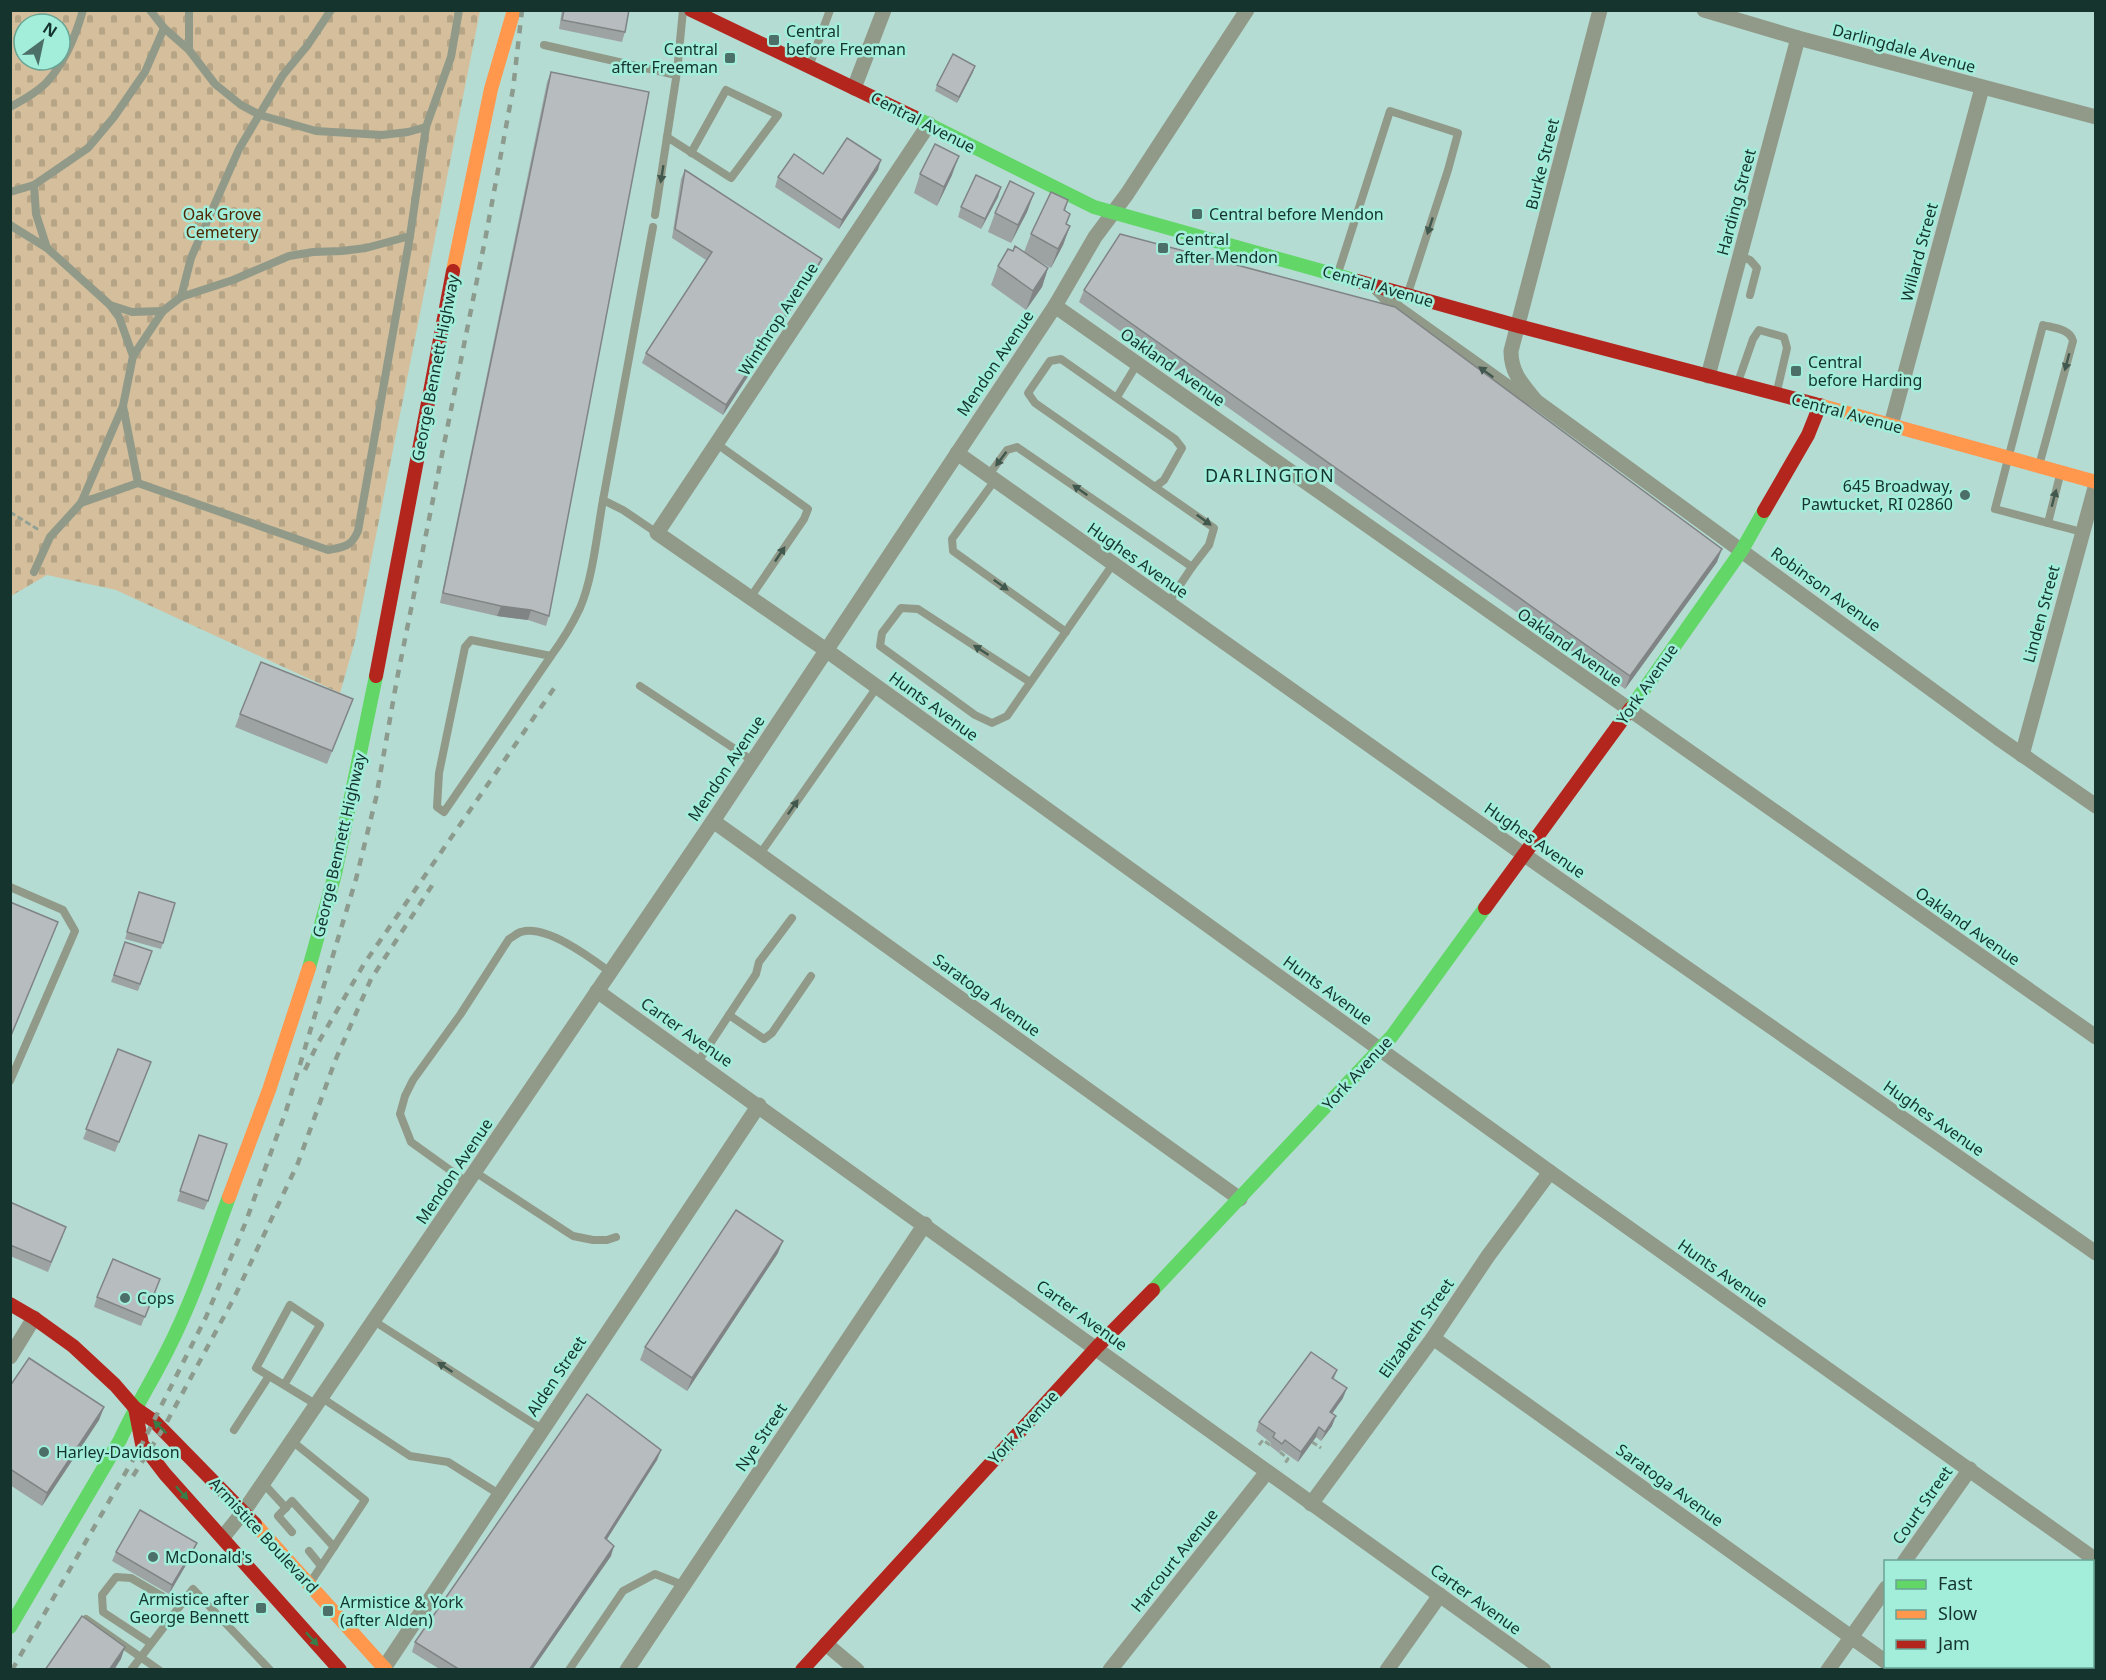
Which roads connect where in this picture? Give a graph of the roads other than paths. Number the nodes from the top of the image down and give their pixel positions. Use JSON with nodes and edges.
{"nodes":[{"id":1,"x":83,"y":10,"type":"edge"},
{"id":2,"x":150,"y":10,"type":"edge"},
{"id":3,"x":189,"y":10,"type":"edge"},
{"id":4,"x":331,"y":10,"type":"edge"},
{"id":5,"x":459,"y":10,"type":"edge"},
{"id":6,"x":514,"y":10,"type":"edge"},
{"id":7,"x":683,"y":10,"type":"edge"},
{"id":8,"x":691,"y":10,"type":"edge"},
{"id":9,"x":830,"y":10,"type":"edge"},
{"id":10,"x":884,"y":10,"type":"edge"},
{"id":11,"x":1600,"y":10,"type":"edge"},
{"id":12,"x":1704,"y":10,"type":"edge"},
{"id":13,"x":1241,"y":12,"type":"edge"},
{"id":14,"x":164,"y":28,"type":"junction"},
{"id":15,"x":1798,"y":38,"type":"junction"},
{"id":16,"x":544,"y":45,"type":"dead end"},
{"id":17,"x":189,"y":50,"type":"junction"},
{"id":18,"x":810,"y":65,"type":"junction"},
{"id":19,"x":676,"y":75,"type":"junction"},
{"id":20,"x":855,"y":88,"type":"junction"},
{"id":21,"x":1982,"y":88,"type":"junction"},
{"id":22,"x":10,"y":107,"type":"edge"},
{"id":23,"x":260,"y":115,"type":"junction"},
{"id":24,"x":2096,"y":117,"type":"edge"},
{"id":25,"x":929,"y":124,"type":"junction"},
{"id":26,"x":426,"y":127,"type":"junction"},
{"id":27,"x":667,"y":137,"type":"junction"},
{"id":28,"x":691,"y":153,"type":"junction"},
{"id":29,"x":34,"y":185,"type":"junction"},
{"id":30,"x":10,"y":192,"type":"edge"},
{"id":31,"x":1112,"y":213,"type":"junction"},
{"id":32,"x":655,"y":215,"type":"dead end"},
{"id":33,"x":10,"y":225,"type":"edge"},
{"id":34,"x":653,"y":227,"type":"dead end"},
{"id":35,"x":410,"y":236,"type":"junction"},
{"id":36,"x":47,"y":248,"type":"junction"},
{"id":37,"x":1740,"y":256,"type":"junction"},
{"id":38,"x":1338,"y":274,"type":"junction"},
{"id":39,"x":1374,"y":284,"type":"junction"},
{"id":40,"x":1408,"y":294,"type":"junction"},
{"id":41,"x":1750,"y":295,"type":"dead end"},
{"id":42,"x":181,"y":297,"type":"junction"},
{"id":43,"x":110,"y":305,"type":"junction"},
{"id":44,"x":1055,"y":306,"type":"junction"},
{"id":45,"x":163,"y":311,"type":"junction"},
{"id":46,"x":1518,"y":326,"type":"junction"},
{"id":47,"x":133,"y":356,"type":"junction"},
{"id":48,"x":1137,"y":364,"type":"junction"},
{"id":49,"x":1708,"y":376,"type":"junction"},
{"id":50,"x":1737,"y":384,"type":"junction"},
{"id":51,"x":1777,"y":394,"type":"junction"},
{"id":52,"x":1116,"y":397,"type":"junction"},
{"id":53,"x":1536,"y":400,"type":"junction"},
{"id":54,"x":1820,"y":405,"type":"junction"},
{"id":55,"x":123,"y":406,"type":"junction"},
{"id":56,"x":1891,"y":425,"type":"junction"},
{"id":57,"x":717,"y":444,"type":"junction"},
{"id":58,"x":957,"y":453,"type":"junction"},
{"id":59,"x":2007,"y":458,"type":"junction"},
{"id":60,"x":2039,"y":466,"type":"junction"},
{"id":61,"x":2061,"y":473,"type":"junction"},
{"id":62,"x":992,"y":478,"type":"junction"},
{"id":63,"x":138,"y":483,"type":"junction"},
{"id":64,"x":2096,"y":483,"type":"edge"},
{"id":65,"x":1155,"y":487,"type":"junction"},
{"id":66,"x":603,"y":500,"type":"junction"},
{"id":67,"x":81,"y":503,"type":"junction"},
{"id":68,"x":2048,"y":523,"type":"junction"},
{"id":69,"x":2082,"y":532,"type":"junction"},
{"id":70,"x":657,"y":533,"type":"junction"},
{"id":71,"x":1742,"y":550,"type":"junction"},
{"id":72,"x":1113,"y":564,"type":"junction"},
{"id":73,"x":1192,"y":567,"type":"junction"},
{"id":74,"x":34,"y":572,"type":"dead end"},
{"id":75,"x":750,"y":598,"type":"junction"},
{"id":76,"x":1168,"y":603,"type":"junction"},
{"id":77,"x":1066,"y":632,"type":"junction"},
{"id":78,"x":826,"y":651,"type":"junction"},
{"id":79,"x":551,"y":656,"type":"junction"},
{"id":80,"x":1030,"y":682,"type":"junction"},
{"id":81,"x":640,"y":686,"type":"dead end"},
{"id":82,"x":877,"y":687,"type":"junction"},
{"id":83,"x":1629,"y":711,"type":"junction"},
{"id":84,"x":2022,"y":754,"type":"junction"},
{"id":85,"x":753,"y":761,"type":"junction"},
{"id":86,"x":2096,"y":806,"type":"edge"},
{"id":87,"x":713,"y":821,"type":"junction"},
{"id":88,"x":760,"y":854,"type":"junction"},
{"id":89,"x":1523,"y":854,"type":"junction"},
{"id":90,"x":10,"y":887,"type":"edge"},
{"id":91,"x":792,"y":918,"type":"dead end"},
{"id":92,"x":610,"y":972,"type":"junction"},
{"id":93,"x":811,"y":976,"type":"dead end"},
{"id":94,"x":597,"y":991,"type":"junction"},
{"id":95,"x":729,"y":1015,"type":"junction"},
{"id":96,"x":2096,"y":1037,"type":"edge"},
{"id":97,"x":1381,"y":1049,"type":"junction"},
{"id":98,"x":698,"y":1062,"type":"junction"},
{"id":99,"x":10,"y":1081,"type":"edge"},
{"id":100,"x":759,"y":1105,"type":"junction"},
{"id":101,"x":1550,"y":1172,"type":"junction"},
{"id":102,"x":471,"y":1177,"type":"junction"},
{"id":103,"x":1240,"y":1199,"type":"junction"},
{"id":104,"x":925,"y":1224,"type":"junction"},
{"id":105,"x":616,"y":1237,"type":"dead end"},
{"id":106,"x":2096,"y":1253,"type":"edge"},
{"id":107,"x":10,"y":1304,"type":"edge"},
{"id":108,"x":34,"y":1318,"type":"junction"},
{"id":109,"x":374,"y":1321,"type":"junction"},
{"id":110,"x":1433,"y":1338,"type":"junction"},
{"id":111,"x":1097,"y":1347,"type":"junction"},
{"id":112,"x":10,"y":1357,"type":"edge"},
{"id":113,"x":269,"y":1376,"type":"junction"},
{"id":114,"x":284,"y":1385,"type":"junction"},
{"id":115,"x":319,"y":1401,"type":"junction"},
{"id":116,"x":135,"y":1408,"type":"junction"},
{"id":117,"x":234,"y":1430,"type":"dead end"},
{"id":118,"x":542,"y":1430,"type":"junction"},
{"id":119,"x":292,"y":1441,"type":"junction"},
{"id":120,"x":1970,"y":1469,"type":"junction"},
{"id":121,"x":1267,"y":1472,"type":"junction"},
{"id":122,"x":263,"y":1483,"type":"junction"},
{"id":123,"x":499,"y":1494,"type":"junction"},
{"id":124,"x":1311,"y":1504,"type":"junction"},
{"id":125,"x":286,"y":1508,"type":"junction"},
{"id":126,"x":244,"y":1511,"type":"junction"},
{"id":127,"x":292,"y":1532,"type":"dead end"},
{"id":128,"x":223,"y":1537,"type":"junction"},
{"id":129,"x":334,"y":1547,"type":"junction"},
{"id":130,"x":309,"y":1551,"type":"dead end"},
{"id":131,"x":1905,"y":1560,"type":"edge"},
{"id":132,"x":2096,"y":1560,"type":"edge"},
{"id":133,"x":321,"y":1566,"type":"junction"},
{"id":134,"x":309,"y":1584,"type":"junction"},
{"id":135,"x":683,"y":1585,"type":"junction"},
{"id":136,"x":1884,"y":1591,"type":"edge"},
{"id":137,"x":1440,"y":1595,"type":"junction"},
{"id":138,"x":179,"y":1606,"type":"junction"},
{"id":139,"x":86,"y":1619,"type":"edge"},
{"id":140,"x":10,"y":1627,"type":"edge"},
{"id":141,"x":1851,"y":1637,"type":"junction"},
{"id":142,"x":150,"y":1643,"type":"junction"},
{"id":143,"x":826,"y":1644,"type":"junction"},
{"id":144,"x":140,"y":1657,"type":"junction"},
{"id":145,"x":1884,"y":1661,"type":"edge"},
{"id":146,"x":385,"y":1669,"type":"edge"},
{"id":147,"x":131,"y":1670,"type":"edge"},
{"id":148,"x":159,"y":1670,"type":"edge"},
{"id":149,"x":270,"y":1670,"type":"edge"},
{"id":150,"x":340,"y":1670,"type":"edge"},
{"id":151,"x":569,"y":1670,"type":"edge"},
{"id":152,"x":627,"y":1670,"type":"edge"},
{"id":153,"x":802,"y":1670,"type":"edge"},
{"id":154,"x":857,"y":1670,"type":"edge"},
{"id":155,"x":1110,"y":1670,"type":"edge"},
{"id":156,"x":1387,"y":1670,"type":"edge"},
{"id":157,"x":1544,"y":1670,"type":"edge"},
{"id":158,"x":1828,"y":1670,"type":"edge"}],
"edges":[{"from":1,"to":22,"type":"lane"},
{"from":2,"to":14,"type":"lane"},
{"from":3,"to":17,"type":"lane"},
{"from":4,"to":23,"type":"lane"},
{"from":5,"to":26,"type":"lane"},
{"from":6,"to":116,"type":"main road","name":"George Bennett Highway"},
{"from":7,"to":19,"type":"lane"},
{"from":8,"to":18,"type":"main road","name":"Central Avenue"},
{"from":9,"to":18,"type":"lane"},
{"from":10,"to":20,"type":"street"},
{"from":11,"to":46,"type":"street","name":"Burke Street"},
{"from":12,"to":15,"type":"street","name":"Darlingdale Avenue"},
{"from":13,"to":31,"type":"street","name":"Mendon Avenue"},
{"from":14,"to":17,"type":"lane"},
{"from":14,"to":29,"type":"lane"},
{"from":15,"to":21,"type":"street","name":"Darlingdale Avenue"},
{"from":15,"to":37,"type":"street","name":"Harding Street"},
{"from":16,"to":19,"type":"lane"},
{"from":17,"to":23,"type":"lane"},
{"from":18,"to":20,"type":"main road","name":"Central Avenue"},
{"from":19,"to":27,"type":"lane"},
{"from":20,"to":25,"type":"main road","name":"Central Avenue"},
{"from":21,"to":24,"type":"street","name":"Darlingdale Avenue"},
{"from":21,"to":56,"type":"street","name":"Willard Street"},
{"from":23,"to":26,"type":"lane"},
{"from":23,"to":42,"type":"lane"},
{"from":25,"to":31,"type":"main road","name":"Central Avenue"},
{"from":25,"to":57,"type":"street","name":"Winthrop Avenue"},
{"from":26,"to":35,"type":"lane"},
{"from":27,"to":28,"type":"lane"},
{"from":27,"to":32,"type":"lane","one_way":true},
{"from":28,"to":28,"type":"lane"},
{"from":29,"to":30,"type":"lane"},
{"from":29,"to":36,"type":"lane"},
{"from":31,"to":38,"type":"main road","name":"Central Avenue"},
{"from":31,"to":44,"type":"street","name":"Mendon Avenue"},
{"from":33,"to":36,"type":"lane"},
{"from":34,"to":66,"type":"lane"},
{"from":35,"to":42,"type":"lane"},
{"from":35,"to":63,"type":"lane"},
{"from":36,"to":43,"type":"lane"},
{"from":37,"to":41,"type":"lane"},
{"from":37,"to":49,"type":"street","name":"Harding Street"},
{"from":38,"to":39,"type":"main road","name":"Central Avenue"},
{"from":38,"to":40,"type":"lane","one_way":true},
{"from":39,"to":40,"type":"main road","name":"Central Avenue"},
{"from":53,"to":39,"type":"street","name":"Robinson Avenue","one_way":true},
{"from":40,"to":46,"type":"main road","name":"Central Avenue"},
{"from":42,"to":45,"type":"lane"},
{"from":43,"to":45,"type":"lane"},
{"from":43,"to":47,"type":"lane"},
{"from":44,"to":48,"type":"street","name":"Oakland Avenue"},
{"from":44,"to":58,"type":"street","name":"Mendon Avenue"},
{"from":45,"to":47,"type":"lane"},
{"from":46,"to":49,"type":"main road","name":"Central Avenue"},
{"from":46,"to":53,"type":"street","name":"Robinson Avenue"},
{"from":47,"to":55,"type":"lane"},
{"from":48,"to":52,"type":"lane"},
{"from":48,"to":83,"type":"street","name":"Oakland Avenue"},
{"from":49,"to":50,"type":"main road","name":"Central Avenue"},
{"from":50,"to":51,"type":"main road","name":"Central Avenue"},
{"from":50,"to":51,"type":"lane"},
{"from":51,"to":54,"type":"main road","name":"Central Avenue"},
{"from":52,"to":65,"type":"lane"},
{"from":52,"to":65,"type":"lane"},
{"from":53,"to":71,"type":"street","name":"Robinson Avenue"},
{"from":54,"to":56,"type":"main road","name":"Central Avenue"},
{"from":54,"to":71,"type":"main road","name":"York Avenue"},
{"from":55,"to":63,"type":"lane"},
{"from":55,"to":67,"type":"lane"},
{"from":56,"to":59,"type":"main road","name":"Central Avenue"},
{"from":57,"to":70,"type":"street","name":"Winthrop Avenue"},
{"from":75,"to":57,"type":"lane","one_way":true},
{"from":58,"to":62,"type":"street","name":"Hughes Avenue"},
{"from":58,"to":78,"type":"street","name":"Mendon Avenue"},
{"from":59,"to":60,"type":"main road","name":"Central Avenue"},
{"from":59,"to":60,"type":"lane","one_way":true},
{"from":59,"to":68,"type":"lane"},
{"from":60,"to":61,"type":"main road","name":"Central Avenue"},
{"from":61,"to":64,"type":"main road","name":"Central Avenue"},
{"from":68,"to":61,"type":"lane","one_way":true},
{"from":62,"to":72,"type":"street","name":"Hughes Avenue"},
{"from":73,"to":62,"type":"lane","one_way":true},
{"from":62,"to":77,"type":"lane","one_way":true},
{"from":63,"to":67,"type":"lane"},
{"from":64,"to":69,"type":"street","name":"Linden Street"},
{"from":65,"to":73,"type":"lane","one_way":true},
{"from":66,"to":70,"type":"lane"},
{"from":66,"to":79,"type":"lane"},
{"from":67,"to":74,"type":"lane"},
{"from":68,"to":69,"type":"lane"},
{"from":69,"to":84,"type":"street","name":"Linden Street"},
{"from":70,"to":75,"type":"street","name":"Hunts Avenue"},
{"from":71,"to":83,"type":"main road","name":"York Avenue"},
{"from":71,"to":84,"type":"street","name":"Robinson Avenue"},
{"from":72,"to":76,"type":"street","name":"Hughes Avenue"},
{"from":72,"to":77,"type":"lane"},
{"from":73,"to":76,"type":"lane"},
{"from":75,"to":78,"type":"street","name":"Hunts Avenue"},
{"from":76,"to":89,"type":"street","name":"Hughes Avenue"},
{"from":77,"to":80,"type":"lane"},
{"from":78,"to":82,"type":"street","name":"Hunts Avenue"},
{"from":78,"to":85,"type":"street","name":"Mendon Avenue"},
{"from":79,"to":79,"type":"lane"},
{"from":80,"to":80,"type":"lane","one_way":true},
{"from":81,"to":85,"type":"lane"},
{"from":88,"to":82,"type":"lane","one_way":true},
{"from":82,"to":97,"type":"street","name":"Hunts Avenue"},
{"from":83,"to":89,"type":"main road","name":"York Avenue"},
{"from":83,"to":96,"type":"street","name":"Oakland Avenue"},
{"from":84,"to":86,"type":"street","name":"Robinson Avenue"},
{"from":85,"to":87,"type":"street","name":"Mendon Avenue"},
{"from":87,"to":88,"type":"street","name":"Saratoga Avenue"},
{"from":87,"to":92,"type":"street","name":"Mendon Avenue"},
{"from":88,"to":103,"type":"street","name":"Saratoga Avenue"},
{"from":89,"to":97,"type":"main road","name":"York Avenue"},
{"from":89,"to":106,"type":"street","name":"Hughes Avenue"},
{"from":90,"to":99,"type":"lane"},
{"from":91,"to":95,"type":"lane"},
{"from":92,"to":94,"type":"street","name":"Mendon Avenue"},
{"from":92,"to":102,"type":"lane"},
{"from":93,"to":95,"type":"lane"},
{"from":94,"to":98,"type":"street","name":"Carter Avenue"},
{"from":94,"to":102,"type":"street","name":"Mendon Avenue"},
{"from":95,"to":98,"type":"lane"},
{"from":97,"to":101,"type":"street","name":"Hunts Avenue"},
{"from":97,"to":103,"type":"main road","name":"York Avenue"},
{"from":98,"to":100,"type":"street","name":"Carter Avenue"},
{"from":100,"to":104,"type":"street","name":"Carter Avenue"},
{"from":100,"to":118,"type":"street","name":"Alden Street"},
{"from":101,"to":110,"type":"street","name":"Elizabeth Street"},
{"from":101,"to":120,"type":"street","name":"Hunts Avenue"},
{"from":102,"to":105,"type":"lane"},
{"from":102,"to":109,"type":"street","name":"Mendon Avenue"},
{"from":103,"to":111,"type":"main road","name":"York Avenue"},
{"from":104,"to":111,"type":"street","name":"Carter Avenue"},
{"from":104,"to":135,"type":"street","name":"Nye Street"},
{"from":107,"to":108,"type":"main road","name":"Armistice Boulevard"},
{"from":108,"to":112,"type":"street"},
{"from":108,"to":116,"type":"main road","name":"Armistice Boulevard"},
{"from":109,"to":115,"type":"street","name":"Mendon Avenue"},
{"from":118,"to":109,"type":"lane","one_way":true},
{"from":110,"to":124,"type":"street","name":"Elizabeth Street"},
{"from":110,"to":141,"type":"street","name":"Saratoga Avenue"},
{"from":111,"to":121,"type":"street","name":"Carter Avenue"},
{"from":111,"to":143,"type":"main road","name":"York Avenue"},
{"from":113,"to":114,"type":"lane"},
{"from":113,"to":114,"type":"lane"},
{"from":113,"to":117,"type":"lane"},
{"from":114,"to":115,"type":"lane"},
{"from":115,"to":119,"type":"street","name":"Mendon Avenue"},
{"from":115,"to":123,"type":"lane"},
{"from":126,"to":116,"type":"main road","name":"Armistice Boulevard","one_way":true},
{"from":116,"to":128,"type":"main road","name":"Armistice Boulevard","one_way":true},
{"from":116,"to":140,"type":"main road","name":"George Bennett Highway"},
{"from":118,"to":123,"type":"street","name":"Alden Street"},
{"from":119,"to":122,"type":"street","name":"Mendon Avenue"},
{"from":119,"to":129,"type":"lane"},
{"from":120,"to":131,"type":"street","name":"Court Street"},
{"from":120,"to":132,"type":"street","name":"Hunts Avenue"},
{"from":121,"to":124,"type":"street","name":"Carter Avenue"},
{"from":121,"to":155,"type":"street","name":"Harcourt Avenue"},
{"from":122,"to":125,"type":"lane"},
{"from":122,"to":126,"type":"street","name":"Mendon Avenue"},
{"from":123,"to":146,"type":"street","name":"Alden Street"},
{"from":124,"to":137,"type":"street","name":"Carter Avenue"},
{"from":125,"to":127,"type":"lane"},
{"from":125,"to":129,"type":"lane"},
{"from":126,"to":128,"type":"street","name":"Mendon Avenue"},
{"from":126,"to":134,"type":"main road","name":"Armistice Boulevard"},
{"from":128,"to":150,"type":"main road","name":"Armistice Boulevard","one_way":true},
{"from":129,"to":133,"type":"lane"},
{"from":130,"to":133,"type":"lane"},
{"from":133,"to":134,"type":"lane"},
{"from":134,"to":146,"type":"main road","name":"Armistice Boulevard"},
{"from":135,"to":151,"type":"lane"},
{"from":135,"to":152,"type":"street","name":"Nye Street"},
{"from":136,"to":141,"type":"street"},
{"from":137,"to":156,"type":"street"},
{"from":137,"to":157,"type":"street","name":"Carter Avenue"},
{"from":138,"to":142,"type":"lane"},
{"from":138,"to":142,"type":"lane"},
{"from":138,"to":149,"type":"lane"},
{"from":139,"to":144,"type":"lane"},
{"from":141,"to":145,"type":"street","name":"Saratoga Avenue"},
{"from":141,"to":158,"type":"street"},
{"from":142,"to":144,"type":"lane"},
{"from":143,"to":153,"type":"main road","name":"York Avenue"},
{"from":143,"to":154,"type":"street"},
{"from":144,"to":147,"type":"lane"},
{"from":144,"to":148,"type":"lane"}]}
